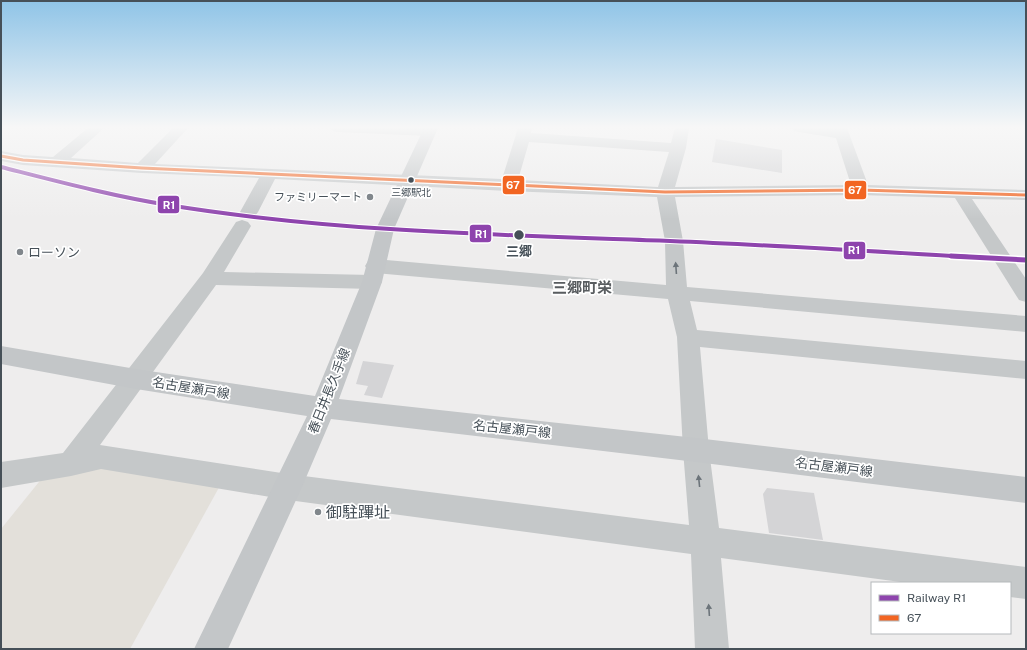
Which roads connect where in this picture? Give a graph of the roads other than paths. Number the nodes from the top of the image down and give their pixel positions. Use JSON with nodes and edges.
{"nodes":[{"id":1,"x":14,"y":158,"type":"edge"},
{"id":2,"x":61,"y":158,"type":"edge"},
{"id":3,"x":151,"y":158,"type":"edge"},
{"id":4,"x":417,"y":158,"type":"edge"},
{"id":5,"x":516,"y":158,"type":"edge"},
{"id":6,"x":675,"y":158,"type":"edge"},
{"id":7,"x":850,"y":158,"type":"edge"},
{"id":8,"x":57,"y":162,"type":"junction"},
{"id":9,"x":142,"y":168,"type":"junction"},
{"id":10,"x":270,"y":173,"type":"junction"},
{"id":11,"x":406,"y":181,"type":"junction"},
{"id":12,"x":508,"y":186,"type":"junction"},
{"id":13,"x":861,"y":190,"type":"junction"},
{"id":14,"x":665,"y":192,"type":"junction"},
{"id":15,"x":960,"y":193,"type":"junction"},
{"id":16,"x":1026,"y":195,"type":"edge"},
{"id":17,"x":374,"y":274,"type":"junction"},
{"id":18,"x":210,"y":278,"type":"junction"},
{"id":19,"x":678,"y":292,"type":"junction"},
{"id":20,"x":1026,"y":295,"type":"edge"},
{"id":21,"x":1026,"y":324,"type":"edge"},
{"id":22,"x":688,"y":337,"type":"junction"},
{"id":23,"x":1,"y":355,"type":"edge"},
{"id":24,"x":1026,"y":370,"type":"edge"},
{"id":25,"x":136,"y":379,"type":"junction"},
{"id":26,"x":323,"y":408,"type":"junction"},
{"id":27,"x":696,"y":450,"type":"junction"},
{"id":28,"x":71,"y":464,"type":"junction"},
{"id":29,"x":1,"y":475,"type":"edge"},
{"id":30,"x":288,"y":487,"type":"junction"},
{"id":31,"x":1026,"y":490,"type":"edge"},
{"id":32,"x":705,"y":541,"type":"junction"},
{"id":33,"x":1026,"y":583,"type":"edge"},
{"id":34,"x":212,"y":649,"type":"edge"},
{"id":35,"x":712,"y":649,"type":"edge"}],
"edges":[{"from":1,"to":8,"type":"street"},
{"from":2,"to":8,"type":"street"},
{"from":3,"to":9,"type":"street"},
{"from":4,"to":11,"type":"main road","name":"春日井長久手線"},
{"from":5,"to":12,"type":"street"},
{"from":6,"to":14,"type":"street"},
{"from":7,"to":13,"type":"street"},
{"from":8,"to":9,"type":"street"},
{"from":9,"to":10,"type":"street"},
{"from":10,"to":11,"type":"street"},
{"from":10,"to":18,"type":"street"},
{"from":11,"to":12,"type":"street"},
{"from":11,"to":17,"type":"main road","name":"春日井長久手線"},
{"from":12,"to":14,"type":"street"},
{"from":13,"to":14,"type":"street"},
{"from":13,"to":15,"type":"street"},
{"from":19,"to":14,"type":"street","one_way":true},
{"from":15,"to":16,"type":"street"},
{"from":15,"to":20,"type":"street"},
{"from":17,"to":18,"type":"street"},
{"from":17,"to":19,"type":"street"},
{"from":17,"to":26,"type":"main road","name":"春日井長久手線"},
{"from":18,"to":25,"type":"street"},
{"from":19,"to":21,"type":"street"},
{"from":19,"to":22,"type":"street"},
{"from":22,"to":24,"type":"street"},
{"from":22,"to":27,"type":"street"},
{"from":23,"to":25,"type":"main road","name":"名古屋瀬戸線"},
{"from":25,"to":26,"type":"main road","name":"名古屋瀬戸線"},
{"from":25,"to":28,"type":"street"},
{"from":26,"to":27,"type":"main road","name":"名古屋瀬戸線"},
{"from":26,"to":30,"type":"main road","name":"春日井長久手線"},
{"from":27,"to":31,"type":"main road","name":"名古屋瀬戸線"},
{"from":32,"to":27,"type":"street","one_way":true},
{"from":28,"to":29,"type":"street"},
{"from":28,"to":30,"type":"street"},
{"from":30,"to":32,"type":"street"},
{"from":30,"to":34,"type":"main road","name":"春日井長久手線"},
{"from":32,"to":33,"type":"street"},
{"from":35,"to":32,"type":"street","one_way":true}]}
